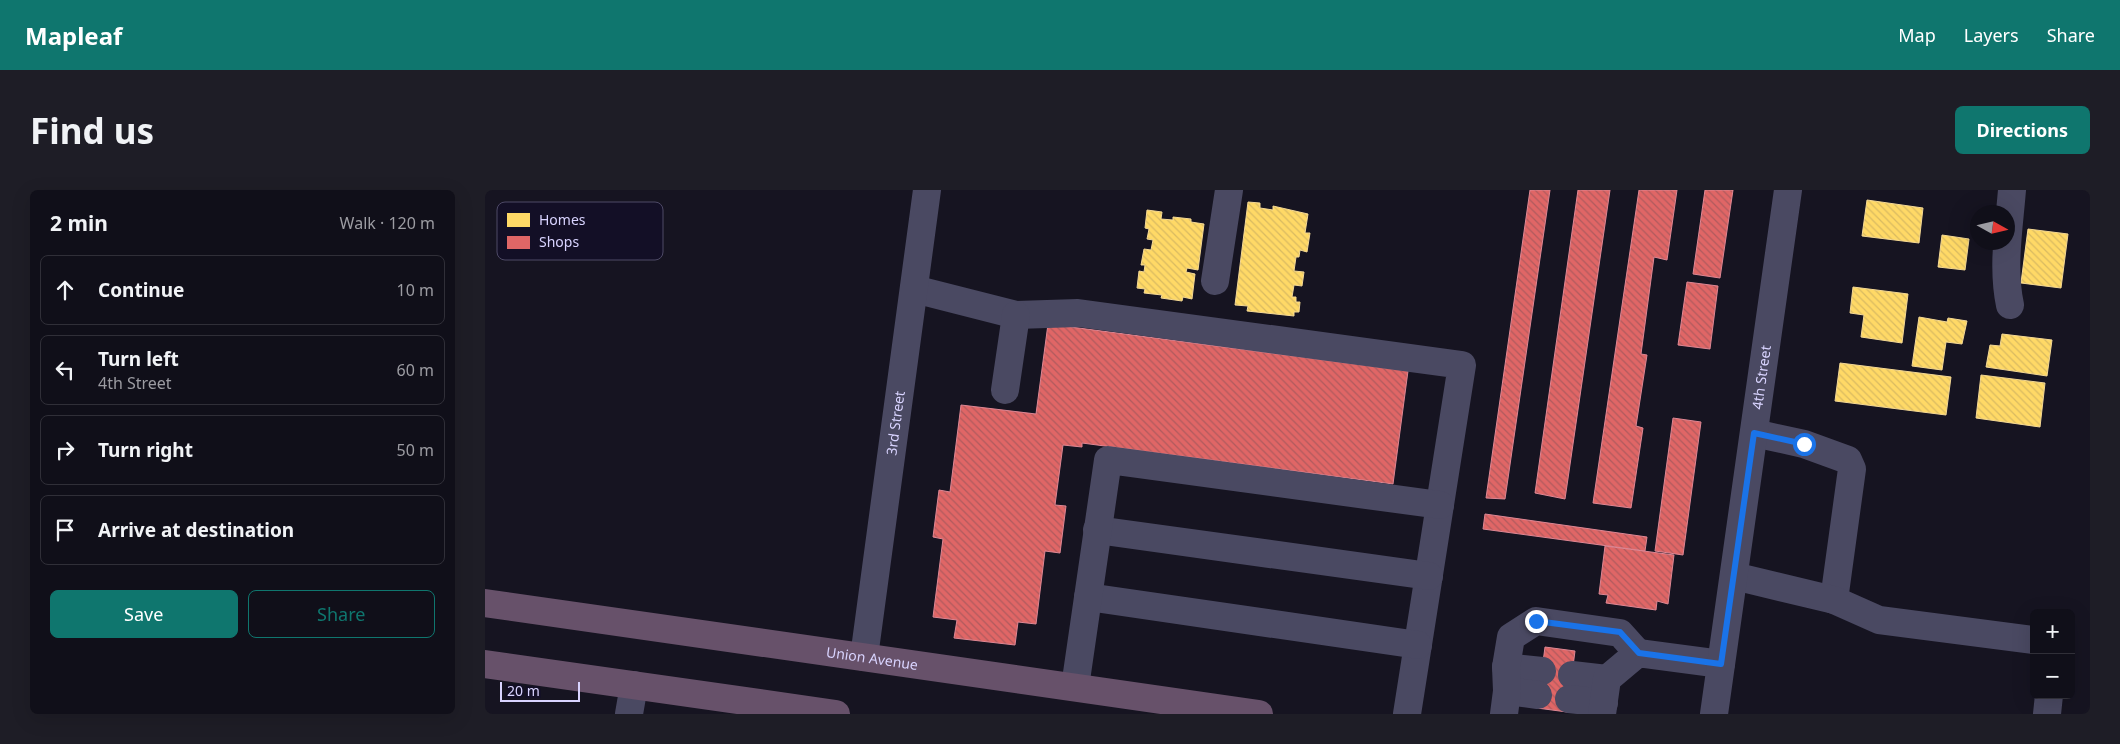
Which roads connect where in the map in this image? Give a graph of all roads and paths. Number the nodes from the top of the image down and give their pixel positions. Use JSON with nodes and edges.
{"nodes":[{"id":1,"x":927,"y":190,"type":"edge"},
{"id":2,"x":1229,"y":190,"type":"edge"},
{"id":3,"x":1789,"y":190,"type":"edge"},
{"id":4,"x":2012,"y":190,"type":"edge"},
{"id":5,"x":1215,"y":281,"type":"dead end"},
{"id":6,"x":914,"y":289,"type":"junction"},
{"id":7,"x":2010,"y":305,"type":"dead end"},
{"id":8,"x":1016,"y":315,"type":"junction"},
{"id":9,"x":1005,"y":390,"type":"dead end"},
{"id":10,"x":1754,"y":433,"type":"junction"},
{"id":11,"x":1440,"y":505,"type":"junction"},
{"id":12,"x":1097,"y":530,"type":"junction"},
{"id":13,"x":1429,"y":576,"type":"junction"},
{"id":14,"x":1734,"y":576,"type":"junction"},
{"id":15,"x":1088,"y":597,"type":"junction"},
{"id":16,"x":1834,"y":600,"type":"junction"},
{"id":17,"x":485,"y":602,"type":"edge"},
{"id":18,"x":2030,"y":639,"type":"edge"},
{"id":19,"x":1418,"y":645,"type":"junction"},
{"id":20,"x":1639,"y":653,"type":"junction"},
{"id":21,"x":864,"y":657,"type":"junction"},
{"id":22,"x":485,"y":664,"type":"edge"},
{"id":23,"x":1721,"y":664,"type":"junction"},
{"id":24,"x":1540,"y":683,"type":"dead end"},
{"id":25,"x":634,"y":685,"type":"junction"},
{"id":26,"x":1075,"y":687,"type":"junction"},
{"id":27,"x":1570,"y":687,"type":"dead end"},
{"id":28,"x":1506,"y":691,"type":"edge"},
{"id":29,"x":1604,"y":699,"type":"edge"},
{"id":30,"x":2049,"y":699,"type":"edge"},
{"id":31,"x":629,"y":714,"type":"edge"},
{"id":32,"x":836,"y":714,"type":"edge"},
{"id":33,"x":1259,"y":714,"type":"edge"},
{"id":34,"x":1407,"y":714,"type":"edge"},
{"id":35,"x":1714,"y":714,"type":"edge"},
{"id":36,"x":2047,"y":714,"type":"edge"}],
"edges":[{"from":1,"to":6,"type":"street","name":"3rd Street"},
{"from":2,"to":5,"type":"street"},
{"from":3,"to":10,"type":"street","name":"4th Street"},
{"from":4,"to":7,"type":"street"},
{"from":6,"to":8,"type":"street"},
{"from":6,"to":21,"type":"street","name":"3rd Street"},
{"from":8,"to":9,"type":"street"},
{"from":8,"to":11,"type":"street"},
{"from":10,"to":14,"type":"street","name":"4th Street"},
{"from":10,"to":16,"type":"street"},
{"from":11,"to":12,"type":"street"},
{"from":11,"to":13,"type":"street"},
{"from":12,"to":13,"type":"street"},
{"from":12,"to":15,"type":"street"},
{"from":13,"to":19,"type":"street"},
{"from":14,"to":16,"type":"street"},
{"from":14,"to":23,"type":"street","name":"4th Street"},
{"from":15,"to":19,"type":"street"},
{"from":15,"to":26,"type":"street"},
{"from":16,"to":18,"type":"street"},
{"from":17,"to":21,"type":"highway","name":"Union Avenue"},
{"from":19,"to":34,"type":"street"},
{"from":20,"to":23,"type":"street"},
{"from":20,"to":28,"type":"street"},
{"from":20,"to":29,"type":"street"},
{"from":21,"to":26,"type":"highway","name":"Union Avenue"},
{"from":22,"to":25,"type":"highway"},
{"from":23,"to":35,"type":"street","name":"4th Street"},
{"from":24,"to":28,"type":"street"},
{"from":25,"to":31,"type":"street"},
{"from":25,"to":32,"type":"highway"},
{"from":26,"to":33,"type":"highway","name":"Union Avenue"},
{"from":27,"to":29,"type":"street"},
{"from":30,"to":36,"type":"street"}]}
